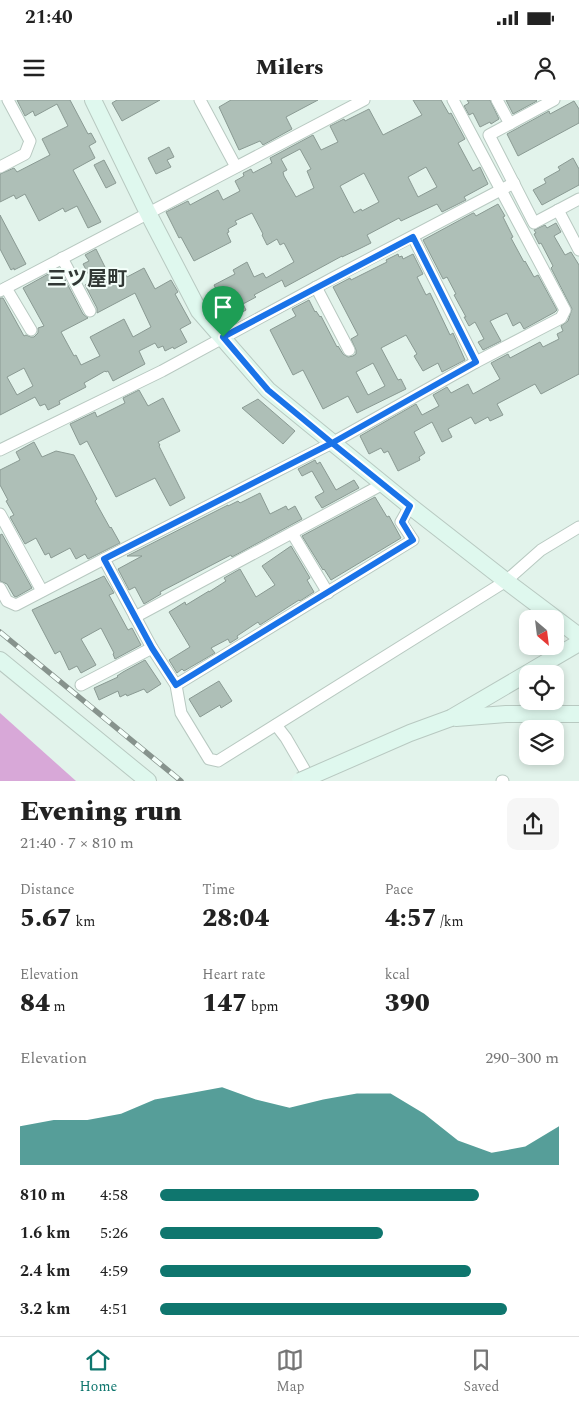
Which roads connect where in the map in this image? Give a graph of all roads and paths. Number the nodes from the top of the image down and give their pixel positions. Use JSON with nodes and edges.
{"nodes":[{"id":1,"x":8,"y":100,"type":"edge"},
{"id":2,"x":93,"y":100,"type":"edge"},
{"id":3,"x":200,"y":100,"type":"edge"},
{"id":4,"x":364,"y":100,"type":"edge"},
{"id":5,"x":454,"y":100,"type":"edge"},
{"id":6,"x":498,"y":100,"type":"edge"},
{"id":7,"x":554,"y":100,"type":"edge"},
{"id":8,"x":510,"y":124,"type":"junction"},
{"id":9,"x":0,"y":167,"type":"edge"},
{"id":10,"x":236,"y":167,"type":"junction"},
{"id":11,"x":514,"y":183,"type":"junction"},
{"id":12,"x":502,"y":190,"type":"junction"},
{"id":13,"x":579,"y":199,"type":"edge"},
{"id":14,"x":558,"y":210,"type":"junction"},
{"id":15,"x":148,"y":213,"type":"junction"},
{"id":16,"x":413,"y":237,"type":"junction"},
{"id":17,"x":579,"y":250,"type":"edge"},
{"id":18,"x":62,"y":258,"type":"junction"},
{"id":19,"x":316,"y":287,"type":"junction"},
{"id":20,"x":3,"y":289,"type":"edge"},
{"id":21,"x":90,"y":311,"type":"dead end"},
{"id":22,"x":31,"y":330,"type":"dead end"},
{"id":23,"x":223,"y":337,"type":"junction"},
{"id":24,"x":349,"y":350,"type":"dead end"},
{"id":25,"x":476,"y":362,"type":"junction"},
{"id":26,"x":332,"y":443,"type":"junction"},
{"id":27,"x":0,"y":450,"type":"edge"},
{"id":28,"x":382,"y":484,"type":"junction"},
{"id":29,"x":410,"y":506,"type":"junction"},
{"id":30,"x":0,"y":514,"type":"edge"},
{"id":31,"x":579,"y":527,"type":"edge"},
{"id":32,"x":292,"y":533,"type":"junction"},
{"id":33,"x":104,"y":559,"type":"junction"},
{"id":34,"x":506,"y":581,"type":"junction"},
{"id":35,"x":0,"y":588,"type":"edge"},
{"id":36,"x":42,"y":591,"type":"junction"},
{"id":37,"x":328,"y":593,"type":"junction"},
{"id":38,"x":135,"y":618,"type":"junction"},
{"id":39,"x":579,"y":636,"type":"edge"},
{"id":40,"x":579,"y":643,"type":"edge"},
{"id":41,"x":152,"y":648,"type":"junction"},
{"id":42,"x":0,"y":660,"type":"edge"},
{"id":43,"x":82,"y":685,"type":"dead end"},
{"id":44,"x":176,"y":685,"type":"junction"},
{"id":45,"x":579,"y":714,"type":"edge"},
{"id":46,"x":451,"y":718,"type":"junction"},
{"id":47,"x":276,"y":725,"type":"junction"},
{"id":48,"x":148,"y":781,"type":"edge"},
{"id":49,"x":300,"y":781,"type":"edge"},
{"id":50,"x":311,"y":781,"type":"edge"}],
"edges":[{"from":1,"to":9,"type":"street"},
{"from":2,"to":15,"type":"street"},
{"from":3,"to":10,"type":"street"},
{"from":4,"to":10,"type":"street"},
{"from":5,"to":12,"type":"street"},
{"from":6,"to":8,"type":"street"},
{"from":7,"to":8,"type":"street"},
{"from":8,"to":11,"type":"street"},
{"from":10,"to":15,"type":"street"},
{"from":11,"to":12,"type":"street"},
{"from":11,"to":14,"type":"street"},
{"from":12,"to":16,"type":"street"},
{"from":12,"to":25,"type":"street"},
{"from":13,"to":14,"type":"street"},
{"from":14,"to":17,"type":"street"},
{"from":15,"to":18,"type":"street"},
{"from":15,"to":23,"type":"street"},
{"from":16,"to":19,"type":"street"},
{"from":16,"to":25,"type":"street"},
{"from":18,"to":20,"type":"street"},
{"from":18,"to":21,"type":"street"},
{"from":19,"to":23,"type":"street"},
{"from":19,"to":24,"type":"street"},
{"from":20,"to":22,"type":"street"},
{"from":23,"to":26,"type":"street"},
{"from":23,"to":27,"type":"street"},
{"from":25,"to":26,"type":"street"},
{"from":26,"to":28,"type":"street"},
{"from":26,"to":33,"type":"street"},
{"from":28,"to":29,"type":"street"},
{"from":28,"to":32,"type":"street"},
{"from":29,"to":34,"type":"street"},
{"from":29,"to":37,"type":"street"},
{"from":30,"to":36,"type":"street"},
{"from":31,"to":34,"type":"street"},
{"from":32,"to":37,"type":"street"},
{"from":32,"to":38,"type":"street"},
{"from":33,"to":36,"type":"street"},
{"from":33,"to":38,"type":"street"},
{"from":34,"to":39,"type":"street"},
{"from":34,"to":47,"type":"street"},
{"from":35,"to":36,"type":"street"},
{"from":37,"to":44,"type":"street"},
{"from":38,"to":41,"type":"street"},
{"from":40,"to":46,"type":"street"},
{"from":41,"to":43,"type":"street"},
{"from":41,"to":44,"type":"street"},
{"from":42,"to":48,"type":"street"},
{"from":44,"to":47,"type":"street"},
{"from":45,"to":46,"type":"street"},
{"from":46,"to":49,"type":"street","bridge":true},
{"from":47,"to":50,"type":"street"}]}
